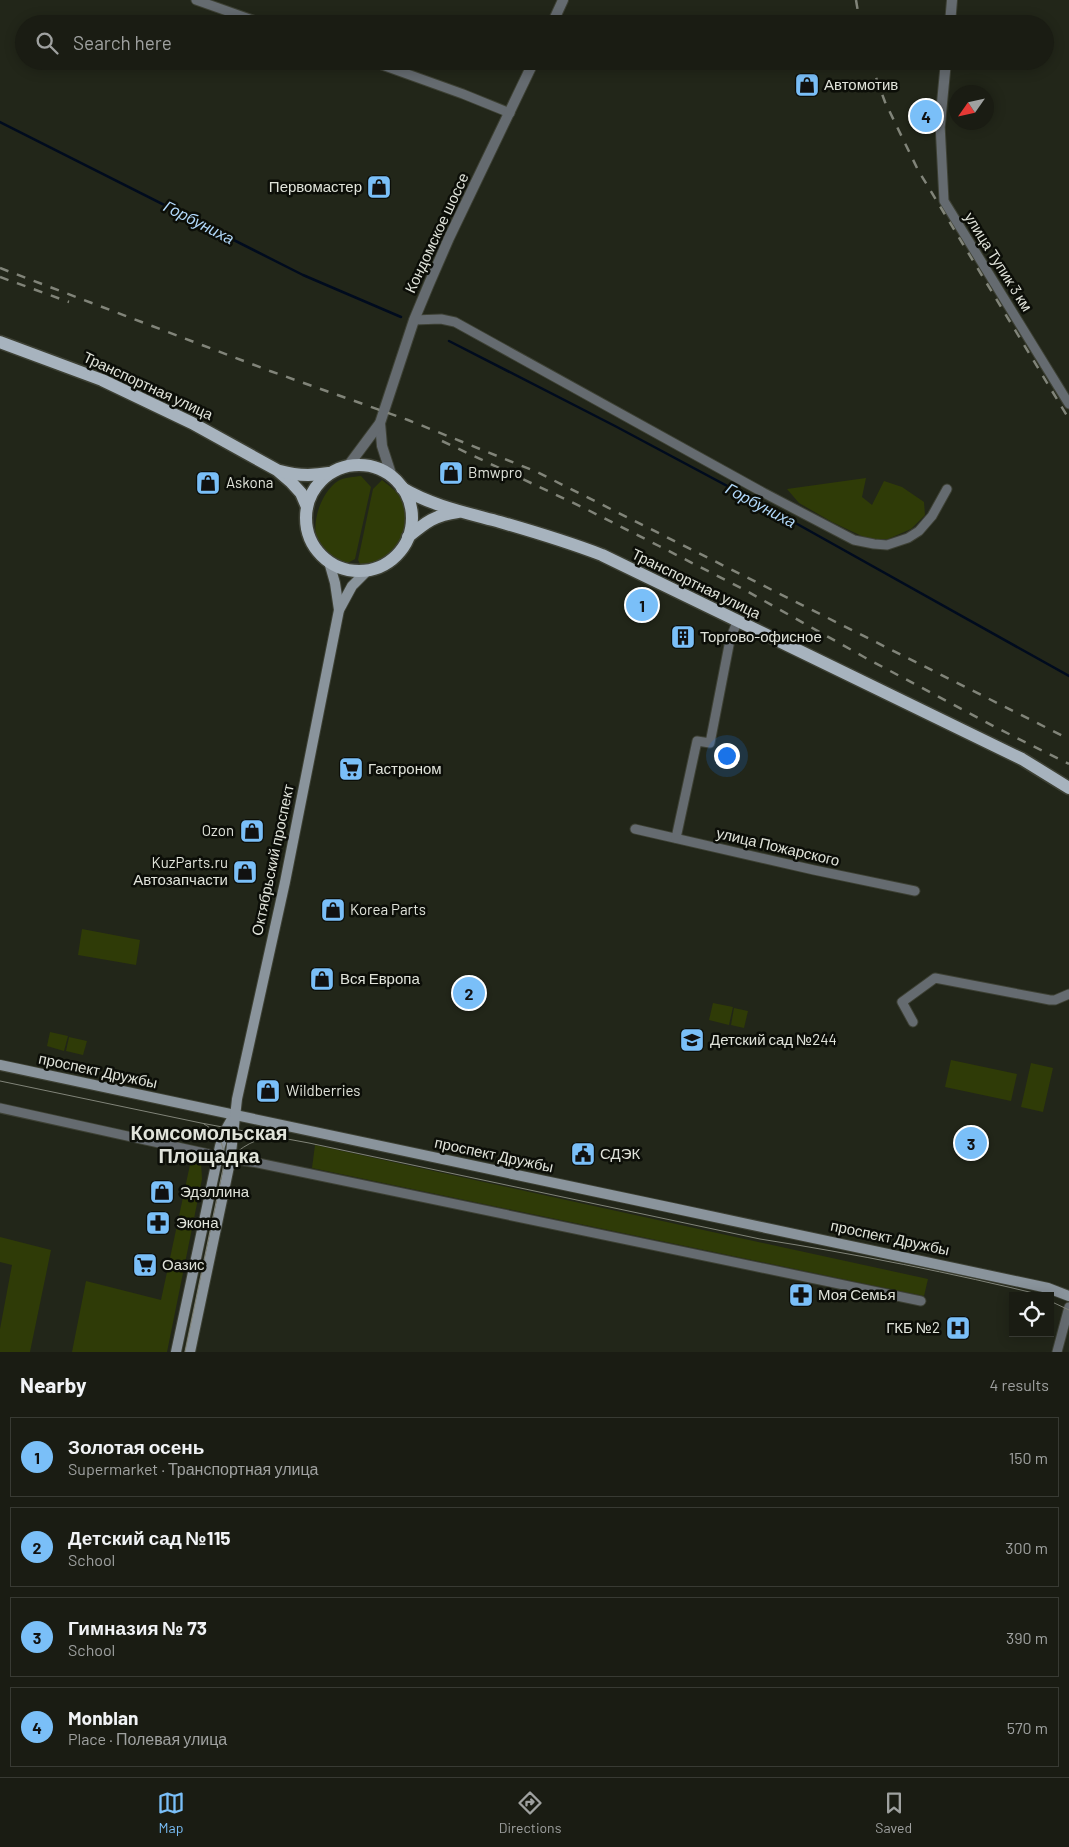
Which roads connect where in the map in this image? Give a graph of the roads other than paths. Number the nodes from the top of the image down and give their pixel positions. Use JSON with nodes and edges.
{"nodes":[{"id":1,"x":196,"y":0,"type":"edge"},
{"id":2,"x":563,"y":0,"type":"edge"},
{"id":3,"x":952,"y":0,"type":"edge"},
{"id":4,"x":238,"y":15,"type":"edge"},
{"id":5,"x":556,"y":15,"type":"edge"},
{"id":6,"x":951,"y":15,"type":"edge"},
{"id":7,"x":395,"y":70,"type":"edge"},
{"id":8,"x":530,"y":70,"type":"edge"},
{"id":9,"x":945,"y":70,"type":"edge"},
{"id":10,"x":510,"y":113,"type":"junction"},
{"id":11,"x":940,"y":124,"type":"joint"},
{"id":12,"x":414,"y":320,"type":"junction"},
{"id":13,"x":0,"y":342,"type":"edge"},
{"id":14,"x":1069,"y":404,"type":"edge"},
{"id":15,"x":380,"y":424,"type":"junction"},
{"id":16,"x":348,"y":466,"type":"junction"},
{"id":17,"x":277,"y":470,"type":"junction"},
{"id":18,"x":329,"y":473,"type":"junction"},
{"id":19,"x":392,"y":477,"type":"junction"},
{"id":20,"x":402,"y":488,"type":"junction"},
{"id":21,"x":947,"y":489,"type":"dead end"},
{"id":22,"x":307,"y":507,"type":"junction"},
{"id":23,"x":461,"y":511,"type":"junction"},
{"id":24,"x":408,"y":537,"type":"junction"},
{"id":25,"x":329,"y":562,"type":"junction"},
{"id":26,"x":368,"y":570,"type":"junction"},
{"id":27,"x":339,"y":610,"type":"junction"},
{"id":28,"x":737,"y":622,"type":"junction"},
{"id":29,"x":1069,"y":788,"type":"edge"},
{"id":30,"x":635,"y":829,"type":"dead end"},
{"id":31,"x":676,"y":838,"type":"junction"},
{"id":32,"x":915,"y":891,"type":"dead end"},
{"id":33,"x":1069,"y":994,"type":"edge"},
{"id":34,"x":913,"y":1022,"type":"dead end"},
{"id":35,"x":0,"y":1065,"type":"edge"},
{"id":36,"x":0,"y":1108,"type":"edge"},
{"id":37,"x":234,"y":1116,"type":"junction"},
{"id":38,"x":218,"y":1156,"type":"junction"},
{"id":39,"x":230,"y":1159,"type":"junction"},
{"id":40,"x":1069,"y":1296,"type":"edge"},
{"id":41,"x":921,"y":1302,"type":"dead end"},
{"id":42,"x":1069,"y":1307,"type":"edge"},
{"id":43,"x":176,"y":1352,"type":"edge"},
{"id":44,"x":190,"y":1352,"type":"edge"},
{"id":45,"x":1057,"y":1352,"type":"edge"}],
"edges":[{"from":1,"to":4,"type":"street"},
{"from":2,"to":5,"type":"street"},
{"from":3,"to":6,"type":"street"},
{"from":7,"to":10,"type":"street"},
{"from":8,"to":10,"type":"street","name":"Кондомское шоссе"},
{"from":9,"to":11,"type":"street"},
{"from":10,"to":12,"type":"street","name":"Кондомское шоссе"},
{"from":11,"to":14,"type":"street","name":"улица Тупик 3 км"},
{"from":12,"to":15,"type":"street","name":"Кондомское шоссе"},
{"from":12,"to":21,"type":"street"},
{"from":13,"to":17,"type":"main road","name":"Транспортная улица"},
{"from":15,"to":16,"type":"street","name":"Кондомское шоссе"},
{"from":15,"to":19,"type":"street","name":"Кондомское шоссе"},
{"from":16,"to":18,"type":"main road"},
{"from":16,"to":19,"type":"main road"},
{"from":17,"to":18,"type":"main road","name":"Транспортная улица"},
{"from":17,"to":22,"type":"main road","name":"Транспортная улица"},
{"from":18,"to":22,"type":"main road"},
{"from":19,"to":20,"type":"main road"},
{"from":20,"to":23,"type":"main road","name":"Транспортная улица"},
{"from":20,"to":24,"type":"main road"},
{"from":22,"to":25,"type":"main road"},
{"from":23,"to":24,"type":"main road","name":"Транспортная улица"},
{"from":23,"to":28,"type":"main road","name":"Транспортная улица"},
{"from":24,"to":26,"type":"main road"},
{"from":25,"to":26,"type":"main road"},
{"from":25,"to":27,"type":"main road","name":"Октябрьский проспект"},
{"from":26,"to":27,"type":"main road","name":"Октябрьский проспект"},
{"from":27,"to":37,"type":"main road","name":"Октябрьский проспект"},
{"from":28,"to":29,"type":"main road","name":"Транспортная улица"},
{"from":28,"to":31,"type":"street"},
{"from":30,"to":31,"type":"street","name":"улица Пожарского"},
{"from":31,"to":32,"type":"street","name":"улица Пожарского"},
{"from":33,"to":34,"type":"street"},
{"from":35,"to":37,"type":"main road","name":"проспект Дружбы"},
{"from":36,"to":38,"type":"street"},
{"from":37,"to":38,"type":"main road","name":"Октябрьский проспект"},
{"from":37,"to":39,"type":"main road","name":"Октябрьский проспект"},
{"from":37,"to":40,"type":"main road","name":"проспект Дружбы"},
{"from":38,"to":43,"type":"main road","name":"Октябрьский проспект"},
{"from":39,"to":41,"type":"street"},
{"from":39,"to":44,"type":"main road","name":"Октябрьский проспект"},
{"from":42,"to":45,"type":"street"}]}
